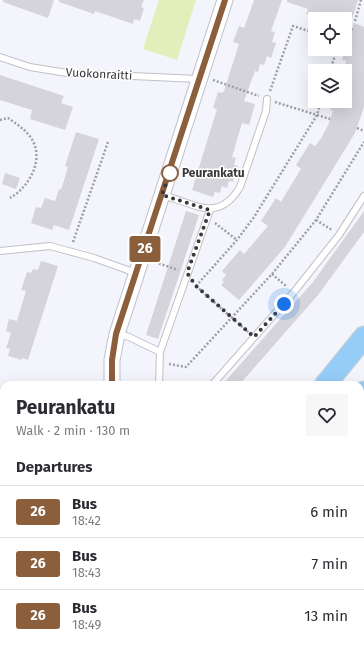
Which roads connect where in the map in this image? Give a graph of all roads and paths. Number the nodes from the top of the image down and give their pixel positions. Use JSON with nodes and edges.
{"nodes":[{"id":1,"x":225,"y":0,"type":"edge"},
{"id":2,"x":361,"y":0,"type":"edge"},
{"id":3,"x":355,"y":21,"type":"dead end"},
{"id":4,"x":308,"y":31,"type":"edge"},
{"id":5,"x":0,"y":57,"type":"edge"},
{"id":6,"x":200,"y":79,"type":"junction"},
{"id":7,"x":267,"y":99,"type":"joint"},
{"id":8,"x":319,"y":108,"type":"edge"},
{"id":9,"x":0,"y":120,"type":"edge"},
{"id":10,"x":357,"y":128,"type":"dead end"},
{"id":11,"x":364,"y":131,"type":"edge"},
{"id":12,"x":108,"y":142,"type":"dead end"},
{"id":13,"x":364,"y":142,"type":"edge"},
{"id":14,"x":162,"y":195,"type":"junction"},
{"id":15,"x":364,"y":196,"type":"edge"},
{"id":16,"x":10,"y":198,"type":"dead end"},
{"id":17,"x":210,"y":210,"type":"junction"},
{"id":18,"x":208,"y":217,"type":"junction"},
{"id":19,"x":316,"y":220,"type":"junction"},
{"id":20,"x":339,"y":235,"type":"junction"},
{"id":21,"x":237,"y":240,"type":"junction"},
{"id":22,"x":70,"y":250,"type":"junction"},
{"id":23,"x":0,"y":251,"type":"edge"},
{"id":24,"x":154,"y":262,"type":"dead end"},
{"id":25,"x":137,"y":273,"type":"junction"},
{"id":26,"x":187,"y":273,"type":"junction"},
{"id":27,"x":272,"y":274,"type":"junction"},
{"id":28,"x":196,"y":286,"type":"junction"},
{"id":29,"x":294,"y":292,"type":"junction"},
{"id":30,"x":232,"y":318,"type":"junction"},
{"id":31,"x":116,"y":334,"type":"junction"},
{"id":32,"x":254,"y":337,"type":"junction"},
{"id":33,"x":364,"y":337,"type":"edge"},
{"id":34,"x":160,"y":352,"type":"junction"},
{"id":35,"x":112,"y":381,"type":"edge"},
{"id":36,"x":159,"y":381,"type":"edge"},
{"id":37,"x":216,"y":381,"type":"edge"},
{"id":38,"x":328,"y":381,"type":"edge"}],
"edges":[{"from":1,"to":6,"type":"street"},
{"from":2,"to":3,"type":"path"},
{"from":4,"to":7,"type":"path"},
{"from":5,"to":6,"type":"lane","name":"Vuokonraitti"},
{"from":6,"to":14,"type":"street"},
{"from":7,"to":17,"type":"lane"},
{"from":8,"to":21,"type":"path"},
{"from":9,"to":16,"type":"path"},
{"from":10,"to":11,"type":"path"},
{"from":12,"to":22,"type":"path"},
{"from":13,"to":19,"type":"path"},
{"from":14,"to":17,"type":"lane"},
{"from":14,"to":25,"type":"street"},
{"from":15,"to":20,"type":"lane"},
{"from":17,"to":18,"type":"lane"},
{"from":18,"to":21,"type":"path"},
{"from":18,"to":26,"type":"lane"},
{"from":19,"to":20,"type":"path"},
{"from":19,"to":27,"type":"path"},
{"from":20,"to":29,"type":"lane"},
{"from":21,"to":28,"type":"path"},
{"from":22,"to":23,"type":"lane"},
{"from":22,"to":25,"type":"lane"},
{"from":24,"to":26,"type":"path"},
{"from":25,"to":31,"type":"street"},
{"from":26,"to":28,"type":"path"},
{"from":26,"to":34,"type":"lane"},
{"from":27,"to":29,"type":"path"},
{"from":27,"to":30,"type":"path"},
{"from":28,"to":30,"type":"path"},
{"from":29,"to":32,"type":"lane"},
{"from":30,"to":32,"type":"path"},
{"from":30,"to":34,"type":"path"},
{"from":31,"to":34,"type":"lane"},
{"from":31,"to":35,"type":"street"},
{"from":32,"to":37,"type":"lane"},
{"from":33,"to":38,"type":"highway"},
{"from":34,"to":36,"type":"lane"}]}
